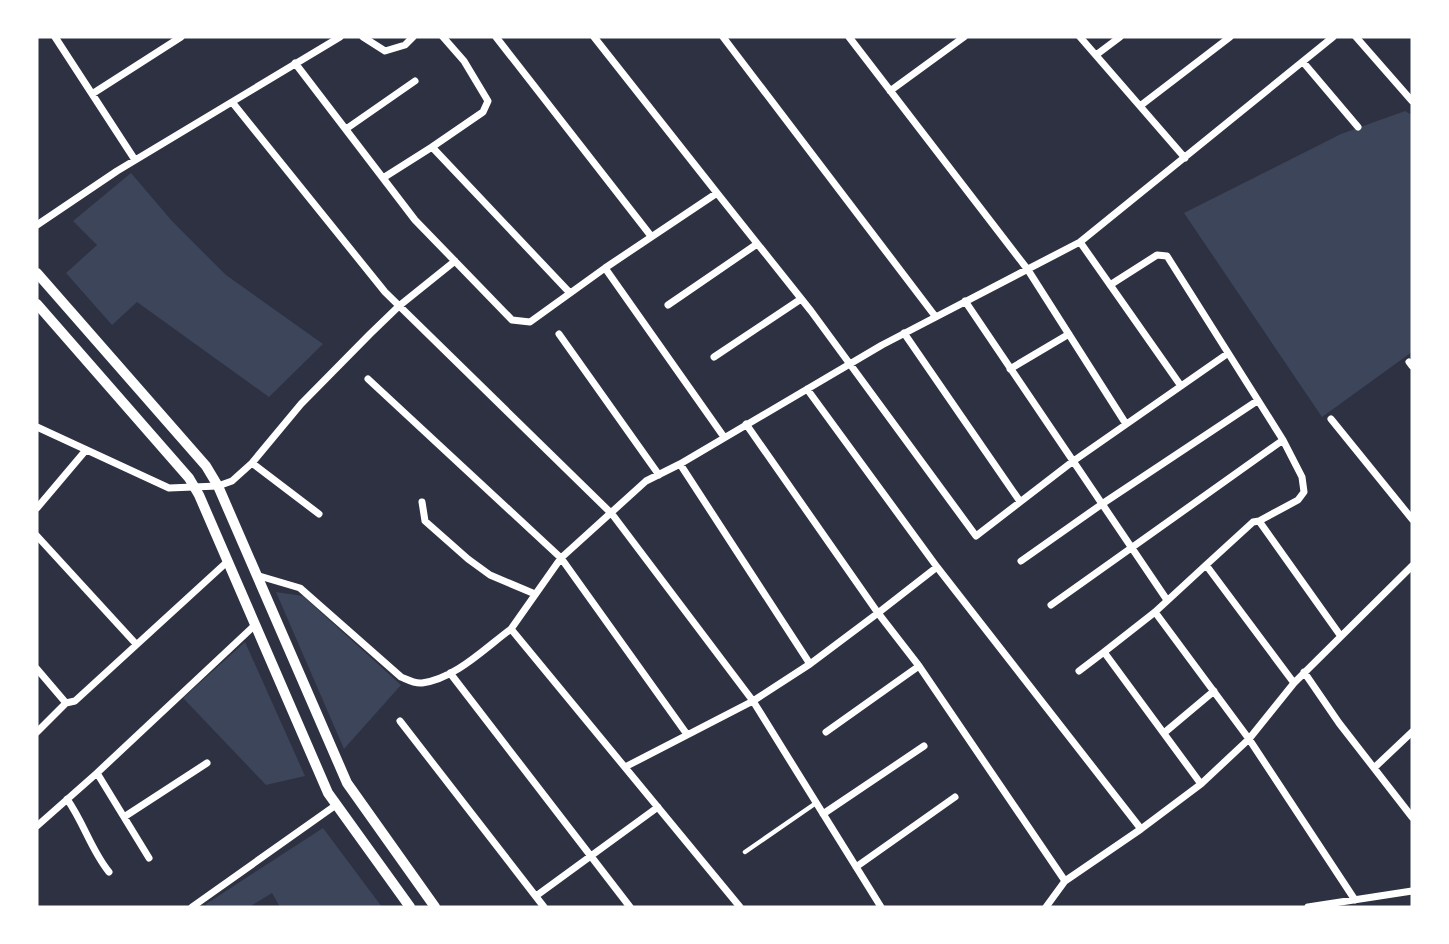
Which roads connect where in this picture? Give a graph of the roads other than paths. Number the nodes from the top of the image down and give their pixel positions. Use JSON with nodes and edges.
{"nodes":[{"id":1,"x":55,"y":37,"type":"edge"},
{"id":2,"x":181,"y":37,"type":"edge"},
{"id":3,"x":340,"y":37,"type":"edge"},
{"id":4,"x":363,"y":37,"type":"edge"},
{"id":5,"x":413,"y":37,"type":"edge"},
{"id":6,"x":443,"y":37,"type":"edge"},
{"id":7,"x":496,"y":37,"type":"edge"},
{"id":8,"x":594,"y":37,"type":"edge"},
{"id":9,"x":723,"y":37,"type":"edge"},
{"id":10,"x":849,"y":37,"type":"edge"},
{"id":11,"x":964,"y":37,"type":"edge"},
{"id":12,"x":1080,"y":37,"type":"edge"},
{"id":13,"x":1120,"y":37,"type":"edge"},
{"id":14,"x":1230,"y":37,"type":"edge"},
{"id":15,"x":1334,"y":37,"type":"edge"},
{"id":16,"x":1356,"y":37,"type":"edge"},
{"id":17,"x":1096,"y":55,"type":"junction"},
{"id":18,"x":1303,"y":62,"type":"junction"},
{"id":19,"x":295,"y":63,"type":"junction"},
{"id":20,"x":415,"y":81,"type":"dead end"},
{"id":21,"x":890,"y":91,"type":"junction"},
{"id":22,"x":92,"y":94,"type":"junction"},
{"id":23,"x":1412,"y":101,"type":"edge"},
{"id":24,"x":232,"y":102,"type":"junction"},
{"id":25,"x":1140,"y":106,"type":"junction"},
{"id":26,"x":1358,"y":127,"type":"dead end"},
{"id":27,"x":346,"y":129,"type":"junction"},
{"id":28,"x":432,"y":147,"type":"junction"},
{"id":29,"x":1185,"y":158,"type":"junction"},
{"id":30,"x":135,"y":160,"type":"junction"},
{"id":31,"x":383,"y":178,"type":"junction"},
{"id":32,"x":716,"y":193,"type":"junction"},
{"id":33,"x":37,"y":225,"type":"edge"},
{"id":34,"x":651,"y":236,"type":"junction"},
{"id":35,"x":1080,"y":242,"type":"junction"},
{"id":36,"x":757,"y":244,"type":"junction"},
{"id":37,"x":455,"y":261,"type":"junction"},
{"id":38,"x":605,"y":268,"type":"junction"},
{"id":39,"x":1028,"y":270,"type":"junction"},
{"id":40,"x":37,"y":273,"type":"edge"},
{"id":41,"x":1110,"y":285,"type":"junction"},
{"id":42,"x":570,"y":293,"type":"junction"},
{"id":43,"x":801,"y":299,"type":"junction"},
{"id":44,"x":965,"y":302,"type":"junction"},
{"id":45,"x":37,"y":304,"type":"edge"},
{"id":46,"x":668,"y":305,"type":"dead end"},
{"id":47,"x":399,"y":306,"type":"junction"},
{"id":48,"x":935,"y":316,"type":"junction"},
{"id":49,"x":904,"y":333,"type":"junction"},
{"id":50,"x":559,"y":334,"type":"dead end"},
{"id":51,"x":1069,"y":334,"type":"junction"},
{"id":52,"x":1227,"y":354,"type":"junction"},
{"id":53,"x":714,"y":357,"type":"dead end"},
{"id":54,"x":850,"y":364,"type":"junction"},
{"id":55,"x":1010,"y":369,"type":"junction"},
{"id":56,"x":369,"y":379,"type":"dead end"},
{"id":57,"x":1181,"y":386,"type":"junction"},
{"id":58,"x":807,"y":389,"type":"junction"},
{"id":59,"x":1257,"y":401,"type":"junction"},
{"id":60,"x":1331,"y":419,"type":"dead end"},
{"id":61,"x":746,"y":424,"type":"junction"},
{"id":62,"x":1126,"y":424,"type":"junction"},
{"id":63,"x":37,"y":427,"type":"edge"},
{"id":64,"x":724,"y":437,"type":"junction"},
{"id":65,"x":1283,"y":440,"type":"junction"},
{"id":66,"x":86,"y":450,"type":"junction"},
{"id":67,"x":1072,"y":462,"type":"junction"},
{"id":68,"x":252,"y":463,"type":"junction"},
{"id":69,"x":680,"y":464,"type":"junction"},
{"id":70,"x":659,"y":475,"type":"junction"},
{"id":71,"x":218,"y":486,"type":"junction"},
{"id":72,"x":195,"y":487,"type":"junction"},
{"id":73,"x":1019,"y":500,"type":"junction"},
{"id":74,"x":422,"y":502,"type":"dead end"},
{"id":75,"x":1102,"y":504,"type":"junction"},
{"id":76,"x":37,"y":508,"type":"edge"},
{"id":77,"x":319,"y":514,"type":"dead end"},
{"id":78,"x":612,"y":514,"type":"junction"},
{"id":79,"x":1412,"y":519,"type":"edge"},
{"id":80,"x":1259,"y":521,"type":"junction"},
{"id":81,"x":37,"y":536,"type":"edge"},
{"id":82,"x":1131,"y":546,"type":"junction"},
{"id":83,"x":561,"y":558,"type":"junction"},
{"id":84,"x":228,"y":561,"type":"junction"},
{"id":85,"x":1021,"y":561,"type":"dead end"},
{"id":86,"x":1206,"y":565,"type":"junction"},
{"id":87,"x":1412,"y":566,"type":"edge"},
{"id":88,"x":937,"y":567,"type":"junction"},
{"id":89,"x":256,"y":575,"type":"junction"},
{"id":90,"x":535,"y":594,"type":"junction"},
{"id":91,"x":1167,"y":600,"type":"junction"},
{"id":92,"x":1051,"y":605,"type":"dead end"},
{"id":93,"x":1156,"y":612,"type":"junction"},
{"id":94,"x":878,"y":613,"type":"junction"},
{"id":95,"x":255,"y":625,"type":"junction"},
{"id":96,"x":511,"y":629,"type":"junction"},
{"id":97,"x":1340,"y":635,"type":"junction"},
{"id":98,"x":136,"y":644,"type":"junction"},
{"id":99,"x":1104,"y":652,"type":"junction"},
{"id":100,"x":810,"y":664,"type":"junction"},
{"id":101,"x":919,"y":666,"type":"junction"},
{"id":102,"x":37,"y":669,"type":"edge"},
{"id":103,"x":1079,"y":671,"type":"dead end"},
{"id":104,"x":1304,"y":672,"type":"junction"},
{"id":105,"x":450,"y":673,"type":"junction"},
{"id":106,"x":1294,"y":683,"type":"junction"},
{"id":107,"x":1214,"y":691,"type":"junction"},
{"id":108,"x":752,"y":701,"type":"junction"},
{"id":109,"x":66,"y":703,"type":"junction"},
{"id":110,"x":400,"y":721,"type":"dead end"},
{"id":111,"x":37,"y":732,"type":"edge"},
{"id":112,"x":826,"y":732,"type":"dead end"},
{"id":113,"x":1412,"y":732,"type":"edge"},
{"id":114,"x":686,"y":733,"type":"junction"},
{"id":115,"x":1164,"y":733,"type":"junction"},
{"id":116,"x":1249,"y":739,"type":"junction"},
{"id":117,"x":924,"y":746,"type":"dead end"},
{"id":118,"x":207,"y":763,"type":"dead end"},
{"id":119,"x":625,"y":767,"type":"junction"},
{"id":120,"x":1374,"y":768,"type":"junction"},
{"id":121,"x":97,"y":773,"type":"junction"},
{"id":122,"x":1202,"y":784,"type":"junction"},
{"id":123,"x":955,"y":797,"type":"dead end"},
{"id":124,"x":68,"y":799,"type":"junction"},
{"id":125,"x":816,"y":803,"type":"junction"},
{"id":126,"x":336,"y":805,"type":"junction"},
{"id":127,"x":658,"y":807,"type":"junction"},
{"id":128,"x":823,"y":814,"type":"junction"},
{"id":129,"x":124,"y":817,"type":"junction"},
{"id":130,"x":1412,"y":817,"type":"edge"},
{"id":131,"x":37,"y":826,"type":"edge"},
{"id":132,"x":1142,"y":829,"type":"junction"},
{"id":133,"x":745,"y":852,"type":"dead end"},
{"id":134,"x":591,"y":856,"type":"junction"},
{"id":135,"x":149,"y":858,"type":"dead end"},
{"id":136,"x":856,"y":867,"type":"junction"},
{"id":137,"x":109,"y":872,"type":"dead end"},
{"id":138,"x":1065,"y":881,"type":"junction"},
{"id":139,"x":1412,"y":891,"type":"edge"},
{"id":140,"x":536,"y":896,"type":"junction"},
{"id":141,"x":1355,"y":900,"type":"junction"},
{"id":142,"x":197,"y":906,"type":"edge"},
{"id":143,"x":410,"y":907,"type":"edge"},
{"id":144,"x":435,"y":907,"type":"edge"},
{"id":145,"x":544,"y":907,"type":"edge"},
{"id":146,"x":630,"y":907,"type":"edge"},
{"id":147,"x":740,"y":907,"type":"edge"},
{"id":148,"x":881,"y":907,"type":"edge"},
{"id":149,"x":1046,"y":907,"type":"edge"},
{"id":150,"x":1308,"y":907,"type":"edge"}],
"edges":[{"from":1,"to":22,"type":"street"},
{"from":2,"to":22,"type":"street"},
{"from":3,"to":19,"type":"street"},
{"from":4,"to":5,"type":"street"},
{"from":6,"to":28,"type":"street"},
{"from":7,"to":34,"type":"street"},
{"from":8,"to":32,"type":"street"},
{"from":9,"to":48,"type":"street"},
{"from":10,"to":21,"type":"street"},
{"from":11,"to":21,"type":"street"},
{"from":12,"to":17,"type":"street"},
{"from":13,"to":17,"type":"street"},
{"from":14,"to":25,"type":"street"},
{"from":15,"to":18,"type":"street"},
{"from":16,"to":23,"type":"street"},
{"from":17,"to":25,"type":"street"},
{"from":18,"to":26,"type":"street"},
{"from":18,"to":29,"type":"street"},
{"from":19,"to":24,"type":"street"},
{"from":19,"to":27,"type":"street"},
{"from":20,"to":27,"type":"street"},
{"from":21,"to":39,"type":"street"},
{"from":22,"to":30,"type":"street"},
{"from":24,"to":30,"type":"street"},
{"from":24,"to":47,"type":"street"},
{"from":25,"to":29,"type":"street"},
{"from":27,"to":31,"type":"street"},
{"from":28,"to":31,"type":"street"},
{"from":28,"to":42,"type":"street"},
{"from":29,"to":35,"type":"street"},
{"from":30,"to":33,"type":"street"},
{"from":31,"to":37,"type":"street"},
{"from":32,"to":34,"type":"street"},
{"from":32,"to":36,"type":"street"},
{"from":34,"to":38,"type":"street"},
{"from":35,"to":39,"type":"street"},
{"from":35,"to":41,"type":"street"},
{"from":36,"to":43,"type":"street"},
{"from":36,"to":46,"type":"street"},
{"from":37,"to":42,"type":"street"},
{"from":37,"to":47,"type":"street"},
{"from":38,"to":42,"type":"street"},
{"from":38,"to":64,"type":"street"},
{"from":39,"to":44,"type":"street"},
{"from":39,"to":51,"type":"street"},
{"from":40,"to":71,"type":"main road"},
{"from":41,"to":52,"type":"street"},
{"from":41,"to":57,"type":"street"},
{"from":43,"to":53,"type":"street"},
{"from":43,"to":54,"type":"street"},
{"from":44,"to":48,"type":"street"},
{"from":44,"to":55,"type":"street"},
{"from":45,"to":72,"type":"main road"},
{"from":47,"to":68,"type":"street"},
{"from":47,"to":78,"type":"street"},
{"from":48,"to":49,"type":"street"},
{"from":49,"to":54,"type":"street"},
{"from":49,"to":73,"type":"street"},
{"from":50,"to":70,"type":"street"},
{"from":51,"to":55,"type":"street"},
{"from":51,"to":62,"type":"street"},
{"from":52,"to":57,"type":"street"},
{"from":52,"to":59,"type":"street"},
{"from":54,"to":58,"type":"street"},
{"from":54,"to":73,"type":"street"},
{"from":55,"to":67,"type":"street"},
{"from":56,"to":83,"type":"street"},
{"from":57,"to":62,"type":"street"},
{"from":58,"to":61,"type":"street"},
{"from":58,"to":88,"type":"street"},
{"from":59,"to":65,"type":"street"},
{"from":59,"to":75,"type":"street"},
{"from":60,"to":79,"type":"street"},
{"from":61,"to":64,"type":"street"},
{"from":61,"to":94,"type":"street"},
{"from":62,"to":67,"type":"street"},
{"from":63,"to":66,"type":"street"},
{"from":64,"to":69,"type":"street"},
{"from":65,"to":80,"type":"street"},
{"from":65,"to":82,"type":"street"},
{"from":66,"to":72,"type":"street"},
{"from":66,"to":76,"type":"street"},
{"from":67,"to":73,"type":"street"},
{"from":67,"to":75,"type":"street"},
{"from":68,"to":71,"type":"street"},
{"from":68,"to":77,"type":"street"},
{"from":69,"to":70,"type":"street"},
{"from":69,"to":100,"type":"street"},
{"from":70,"to":78,"type":"street"},
{"from":71,"to":72,"type":"street"},
{"from":71,"to":89,"type":"main road"},
{"from":72,"to":84,"type":"main road"},
{"from":74,"to":90,"type":"street"},
{"from":75,"to":82,"type":"street"},
{"from":75,"to":85,"type":"street"},
{"from":78,"to":83,"type":"street"},
{"from":78,"to":108,"type":"street"},
{"from":80,"to":86,"type":"street"},
{"from":80,"to":97,"type":"street"},
{"from":81,"to":98,"type":"street"},
{"from":82,"to":91,"type":"street"},
{"from":82,"to":92,"type":"street"},
{"from":83,"to":90,"type":"street"},
{"from":83,"to":114,"type":"street"},
{"from":84,"to":95,"type":"main road"},
{"from":84,"to":98,"type":"street"},
{"from":86,"to":91,"type":"street"},
{"from":86,"to":106,"type":"street"},
{"from":87,"to":97,"type":"street"},
{"from":88,"to":94,"type":"street"},
{"from":88,"to":132,"type":"street"},
{"from":89,"to":105,"type":"street"},
{"from":89,"to":144,"type":"main road"},
{"from":90,"to":96,"type":"street"},
{"from":91,"to":93,"type":"street"},
{"from":93,"to":99,"type":"street"},
{"from":93,"to":107,"type":"street"},
{"from":94,"to":100,"type":"street"},
{"from":94,"to":101,"type":"street"},
{"from":95,"to":121,"type":"street"},
{"from":95,"to":126,"type":"main road"},
{"from":96,"to":105,"type":"street"},
{"from":96,"to":119,"type":"street"},
{"from":97,"to":104,"type":"street"},
{"from":98,"to":109,"type":"street"},
{"from":99,"to":103,"type":"street"},
{"from":99,"to":115,"type":"street"},
{"from":100,"to":108,"type":"street"},
{"from":101,"to":112,"type":"street"},
{"from":101,"to":138,"type":"street"},
{"from":102,"to":109,"type":"street"},
{"from":104,"to":106,"type":"street"},
{"from":104,"to":120,"type":"street"},
{"from":105,"to":134,"type":"street"},
{"from":106,"to":116,"type":"street"},
{"from":107,"to":115,"type":"street"},
{"from":107,"to":116,"type":"street"},
{"from":108,"to":114,"type":"street"},
{"from":108,"to":125,"type":"street"},
{"from":109,"to":111,"type":"street"},
{"from":110,"to":140,"type":"street"},
{"from":113,"to":120,"type":"street"},
{"from":114,"to":119,"type":"street"},
{"from":115,"to":122,"type":"street"},
{"from":116,"to":122,"type":"street"},
{"from":116,"to":141,"type":"street"},
{"from":117,"to":128,"type":"street"},
{"from":118,"to":129,"type":"street"},
{"from":119,"to":127,"type":"street"},
{"from":120,"to":130,"type":"street"},
{"from":121,"to":124,"type":"street"},
{"from":121,"to":129,"type":"street"},
{"from":122,"to":132,"type":"street"},
{"from":123,"to":136,"type":"street"},
{"from":124,"to":131,"type":"street"},
{"from":124,"to":137,"type":"street"},
{"from":125,"to":128,"type":"street"},
{"from":125,"to":133,"type":"lane"},
{"from":126,"to":142,"type":"street"},
{"from":126,"to":143,"type":"main road"},
{"from":127,"to":134,"type":"street"},
{"from":127,"to":147,"type":"street"},
{"from":128,"to":136,"type":"street"},
{"from":129,"to":135,"type":"street"},
{"from":132,"to":138,"type":"street"},
{"from":134,"to":140,"type":"street"},
{"from":134,"to":146,"type":"street"},
{"from":136,"to":148,"type":"street"},
{"from":138,"to":149,"type":"street"},
{"from":139,"to":141,"type":"street"},
{"from":140,"to":145,"type":"street"},
{"from":141,"to":150,"type":"street"}]}
